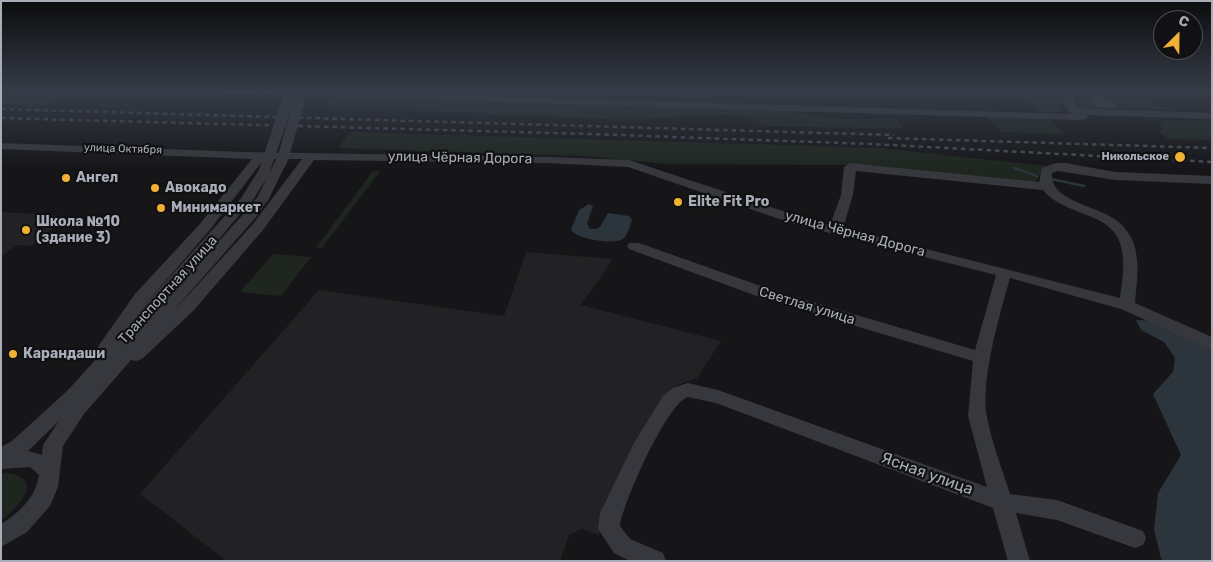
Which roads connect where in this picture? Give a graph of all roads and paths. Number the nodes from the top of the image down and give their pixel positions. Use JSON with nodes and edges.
{"nodes":[{"id":1,"x":282,"y":117,"type":"edge"},
{"id":2,"x":298,"y":117,"type":"edge"},
{"id":3,"x":1,"y":146,"type":"edge"},
{"id":4,"x":262,"y":154,"type":"junction"},
{"id":5,"x":311,"y":155,"type":"junction"},
{"id":6,"x":1212,"y":180,"type":"edge"},
{"id":7,"x":1047,"y":187,"type":"junction"},
{"id":8,"x":835,"y":230,"type":"junction"},
{"id":9,"x":634,"y":246,"type":"dead end"},
{"id":10,"x":1004,"y":272,"type":"junction"},
{"id":11,"x":1127,"y":305,"type":"junction"},
{"id":12,"x":1212,"y":344,"type":"edge"},
{"id":13,"x":982,"y":358,"type":"junction"},
{"id":14,"x":89,"y":387,"type":"junction"},
{"id":15,"x":1,"y":459,"type":"edge"},
{"id":16,"x":50,"y":476,"type":"junction"},
{"id":17,"x":1002,"y":502,"type":"junction"},
{"id":18,"x":1,"y":538,"type":"edge"},
{"id":19,"x":1135,"y":538,"type":"dead end"},
{"id":20,"x":655,"y":561,"type":"edge"},
{"id":21,"x":1019,"y":561,"type":"edge"}],
"edges":[{"from":1,"to":14,"type":"street","name":"Транспортная улица","bridge":true},
{"from":2,"to":14,"type":"street","name":"Транспортная улица","bridge":true},
{"from":3,"to":4,"type":"street","name":"улица Октября"},
{"from":4,"to":5,"type":"street","name":"улица Чёрная Дорога"},
{"from":4,"to":14,"type":"street"},
{"from":5,"to":8,"type":"street","name":"улица Чёрная Дорога"},
{"from":5,"to":14,"type":"street"},
{"from":6,"to":7,"type":"street"},
{"from":7,"to":8,"type":"street"},
{"from":7,"to":11,"type":"street"},
{"from":8,"to":10,"type":"street","name":"улица Чёрная Дорога"},
{"from":9,"to":13,"type":"street","name":"Светлая улица"},
{"from":10,"to":11,"type":"street","name":"улица Чёрная Дорога"},
{"from":10,"to":13,"type":"street"},
{"from":11,"to":12,"type":"street","name":"улица Чёрная Дорога"},
{"from":13,"to":17,"type":"street"},
{"from":14,"to":15,"type":"street","name":"Транспортная улица"},
{"from":14,"to":16,"type":"street","name":"Транспортная улица"},
{"from":15,"to":16,"type":"street"},
{"from":16,"to":18,"type":"street","name":"Транспортная улица"},
{"from":17,"to":19,"type":"street","name":"Ясная улица"},
{"from":17,"to":20,"type":"street","name":"Ясная улица"},
{"from":17,"to":21,"type":"street"}]}
